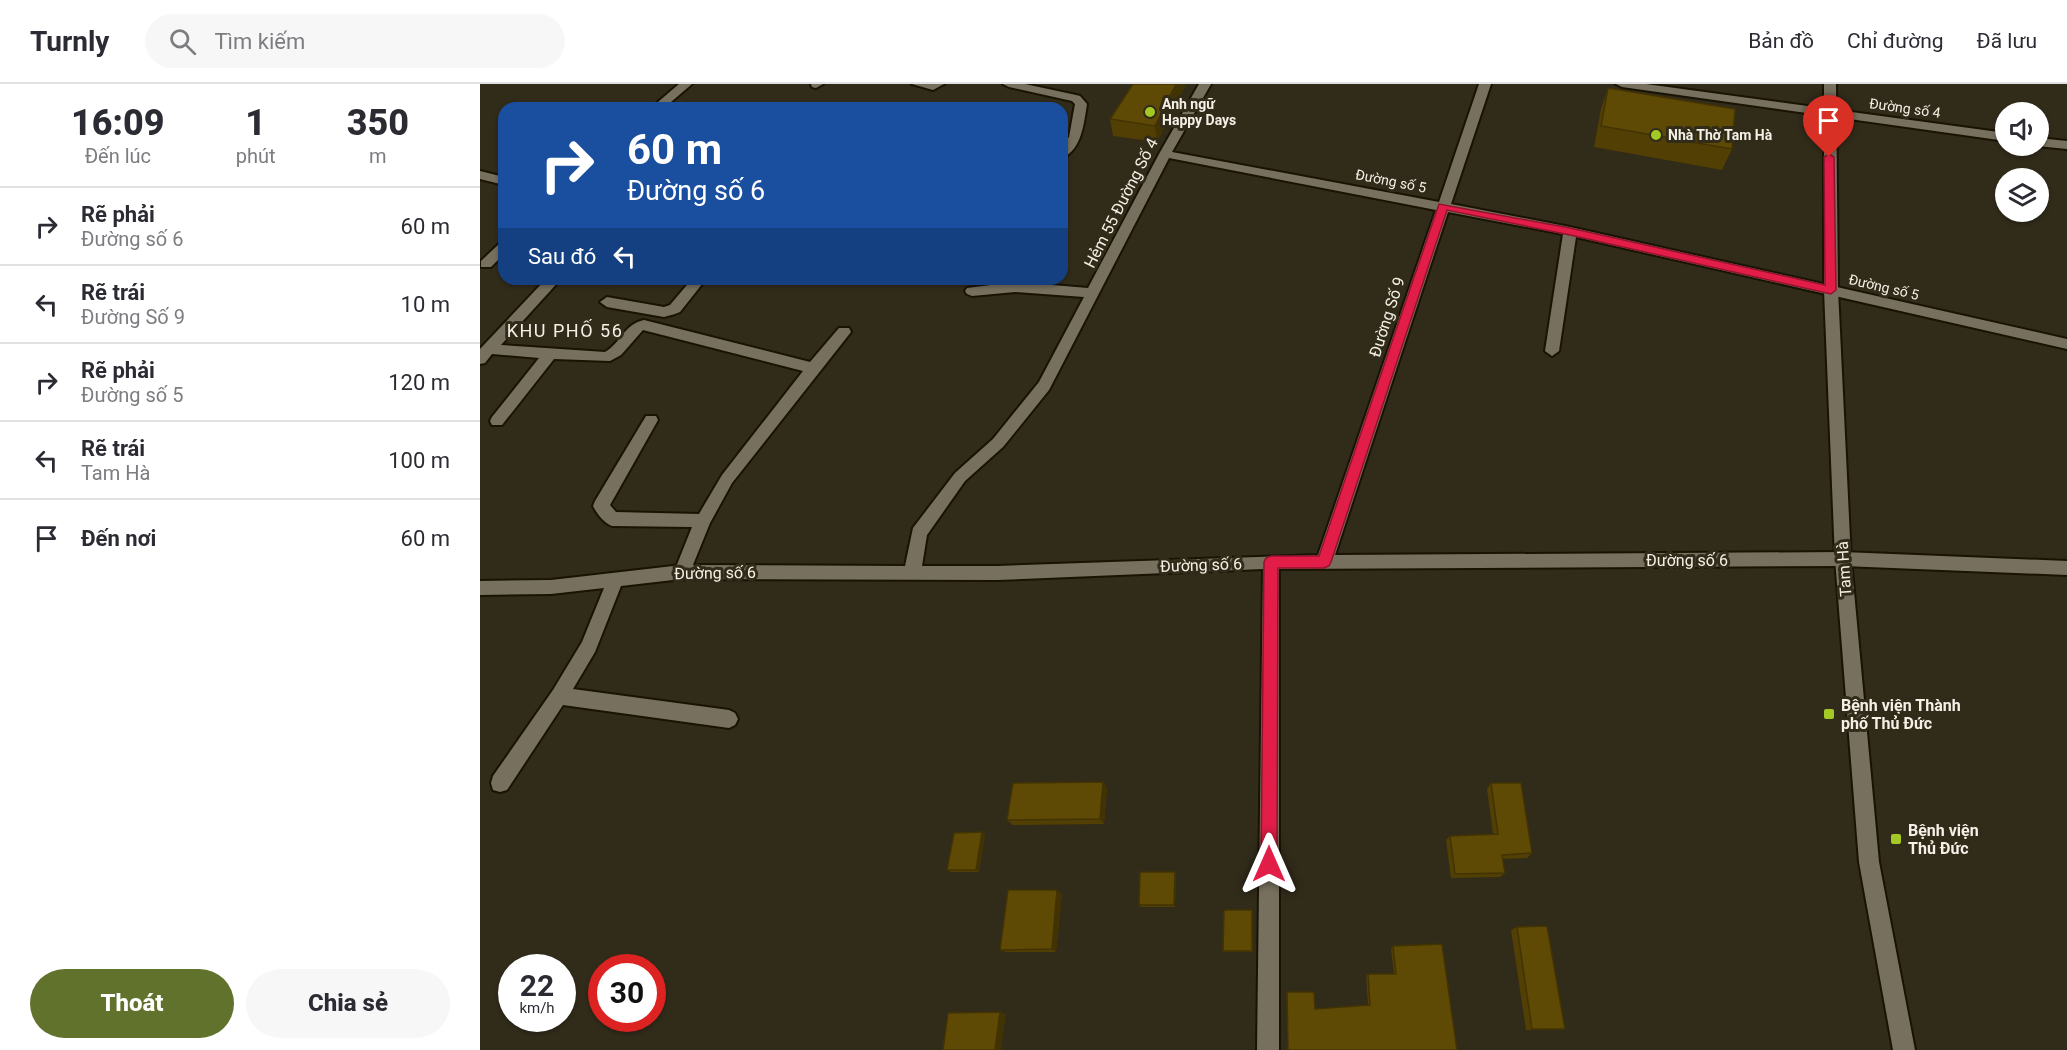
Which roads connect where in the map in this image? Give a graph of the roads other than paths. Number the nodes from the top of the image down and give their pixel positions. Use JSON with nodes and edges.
{"nodes":[{"id":1,"x":686,"y":84,"type":"edge"},
{"id":2,"x":918,"y":84,"type":"edge"},
{"id":3,"x":938,"y":84,"type":"edge"},
{"id":4,"x":1009,"y":84,"type":"edge"},
{"id":5,"x":1205,"y":84,"type":"edge"},
{"id":6,"x":1485,"y":84,"type":"edge"},
{"id":7,"x":1622,"y":84,"type":"edge"},
{"id":8,"x":1830,"y":84,"type":"edge"},
{"id":9,"x":664,"y":102,"type":"edge"},
{"id":10,"x":1829,"y":113,"type":"junction"},
{"id":11,"x":1995,"y":136,"type":"edge"},
{"id":12,"x":2049,"y":144,"type":"edge"},
{"id":13,"x":1068,"y":146,"type":"edge"},
{"id":14,"x":2067,"y":146,"type":"edge"},
{"id":15,"x":1166,"y":154,"type":"junction"},
{"id":16,"x":480,"y":175,"type":"edge"},
{"id":17,"x":498,"y":179,"type":"edge"},
{"id":18,"x":498,"y":180,"type":"edge"},
{"id":19,"x":480,"y":191,"type":"edge"},
{"id":20,"x":1443,"y":206,"type":"junction"},
{"id":21,"x":1570,"y":231,"type":"junction"},
{"id":22,"x":498,"y":253,"type":"edge"},
{"id":23,"x":486,"y":264,"type":"dead end"},
{"id":24,"x":548,"y":285,"type":"edge"},
{"id":25,"x":694,"y":285,"type":"edge"},
{"id":26,"x":1831,"y":290,"type":"junction"},
{"id":27,"x":972,"y":291,"type":"dead end"},
{"id":28,"x":1094,"y":293,"type":"junction"},
{"id":29,"x":606,"y":302,"type":"dead end"},
{"id":30,"x":844,"y":332,"type":"dead end"},
{"id":31,"x":2067,"y":344,"type":"edge"},
{"id":32,"x":1552,"y":351,"type":"dead end"},
{"id":33,"x":551,"y":353,"type":"junction"},
{"id":34,"x":484,"y":354,"type":"edge"},
{"id":35,"x":813,"y":368,"type":"junction"},
{"id":36,"x":651,"y":420,"type":"dead end"},
{"id":37,"x":497,"y":421,"type":"dead end"},
{"id":38,"x":703,"y":521,"type":"junction"},
{"id":39,"x":1843,"y":559,"type":"junction"},
{"id":40,"x":1271,"y":562,"type":"junction"},
{"id":41,"x":1324,"y":562,"type":"junction"},
{"id":42,"x":2067,"y":568,"type":"edge"},
{"id":43,"x":682,"y":572,"type":"junction"},
{"id":44,"x":912,"y":573,"type":"junction"},
{"id":45,"x":615,"y":581,"type":"junction"},
{"id":46,"x":480,"y":588,"type":"edge"},
{"id":47,"x":559,"y":696,"type":"junction"},
{"id":48,"x":729,"y":719,"type":"dead end"},
{"id":49,"x":500,"y":783,"type":"dead end"},
{"id":50,"x":1268,"y":1050,"type":"edge"},
{"id":51,"x":1904,"y":1050,"type":"edge"}],
"edges":[{"from":1,"to":9,"type":"street"},
{"from":2,"to":3,"type":"street"},
{"from":4,"to":13,"type":"street"},
{"from":5,"to":15,"type":"street","name":"Hẻm 55 Đường Số 4"},
{"from":6,"to":20,"type":"street","name":"Đường Số 9"},
{"from":7,"to":10,"type":"street","name":"Đường số 4"},
{"from":8,"to":10,"type":"street","name":"Tam Hà"},
{"from":10,"to":11,"type":"street","name":"Đường số 4"},
{"from":10,"to":26,"type":"street","name":"Tam Hà"},
{"from":12,"to":14,"type":"street"},
{"from":15,"to":20,"type":"street","name":"Đường số 5"},
{"from":15,"to":28,"type":"street","name":"Hẻm 55 Đường Số 4"},
{"from":16,"to":17,"type":"street"},
{"from":18,"to":19,"type":"street"},
{"from":20,"to":21,"type":"street","name":"Đường số 5"},
{"from":20,"to":41,"type":"street","name":"Đường Số 9"},
{"from":21,"to":26,"type":"street","name":"Đường số 5"},
{"from":21,"to":32,"type":"street"},
{"from":22,"to":23,"type":"street"},
{"from":24,"to":34,"type":"street"},
{"from":25,"to":29,"type":"street"},
{"from":26,"to":31,"type":"street","name":"Đường số 5"},
{"from":26,"to":39,"type":"street","name":"Tam Hà"},
{"from":27,"to":28,"type":"street"},
{"from":28,"to":44,"type":"street","name":"Hẻm 55 Đường Số 4"},
{"from":30,"to":35,"type":"street"},
{"from":33,"to":34,"type":"street"},
{"from":33,"to":35,"type":"street"},
{"from":33,"to":37,"type":"street"},
{"from":35,"to":38,"type":"street"},
{"from":36,"to":38,"type":"street"},
{"from":38,"to":43,"type":"street"},
{"from":39,"to":41,"type":"street","name":"Đường số 6"},
{"from":39,"to":42,"type":"street","name":"Đường số 6"},
{"from":39,"to":51,"type":"street","name":"Tam Hà"},
{"from":40,"to":41,"type":"street","name":"Đường số 6"},
{"from":40,"to":44,"type":"street","name":"Đường số 6"},
{"from":40,"to":50,"type":"street"},
{"from":43,"to":44,"type":"street","name":"Đường số 6"},
{"from":43,"to":45,"type":"street","name":"Đường số 6"},
{"from":45,"to":46,"type":"street","name":"Đường số 6"},
{"from":45,"to":47,"type":"street"},
{"from":47,"to":48,"type":"street"},
{"from":47,"to":49,"type":"street"}]}
